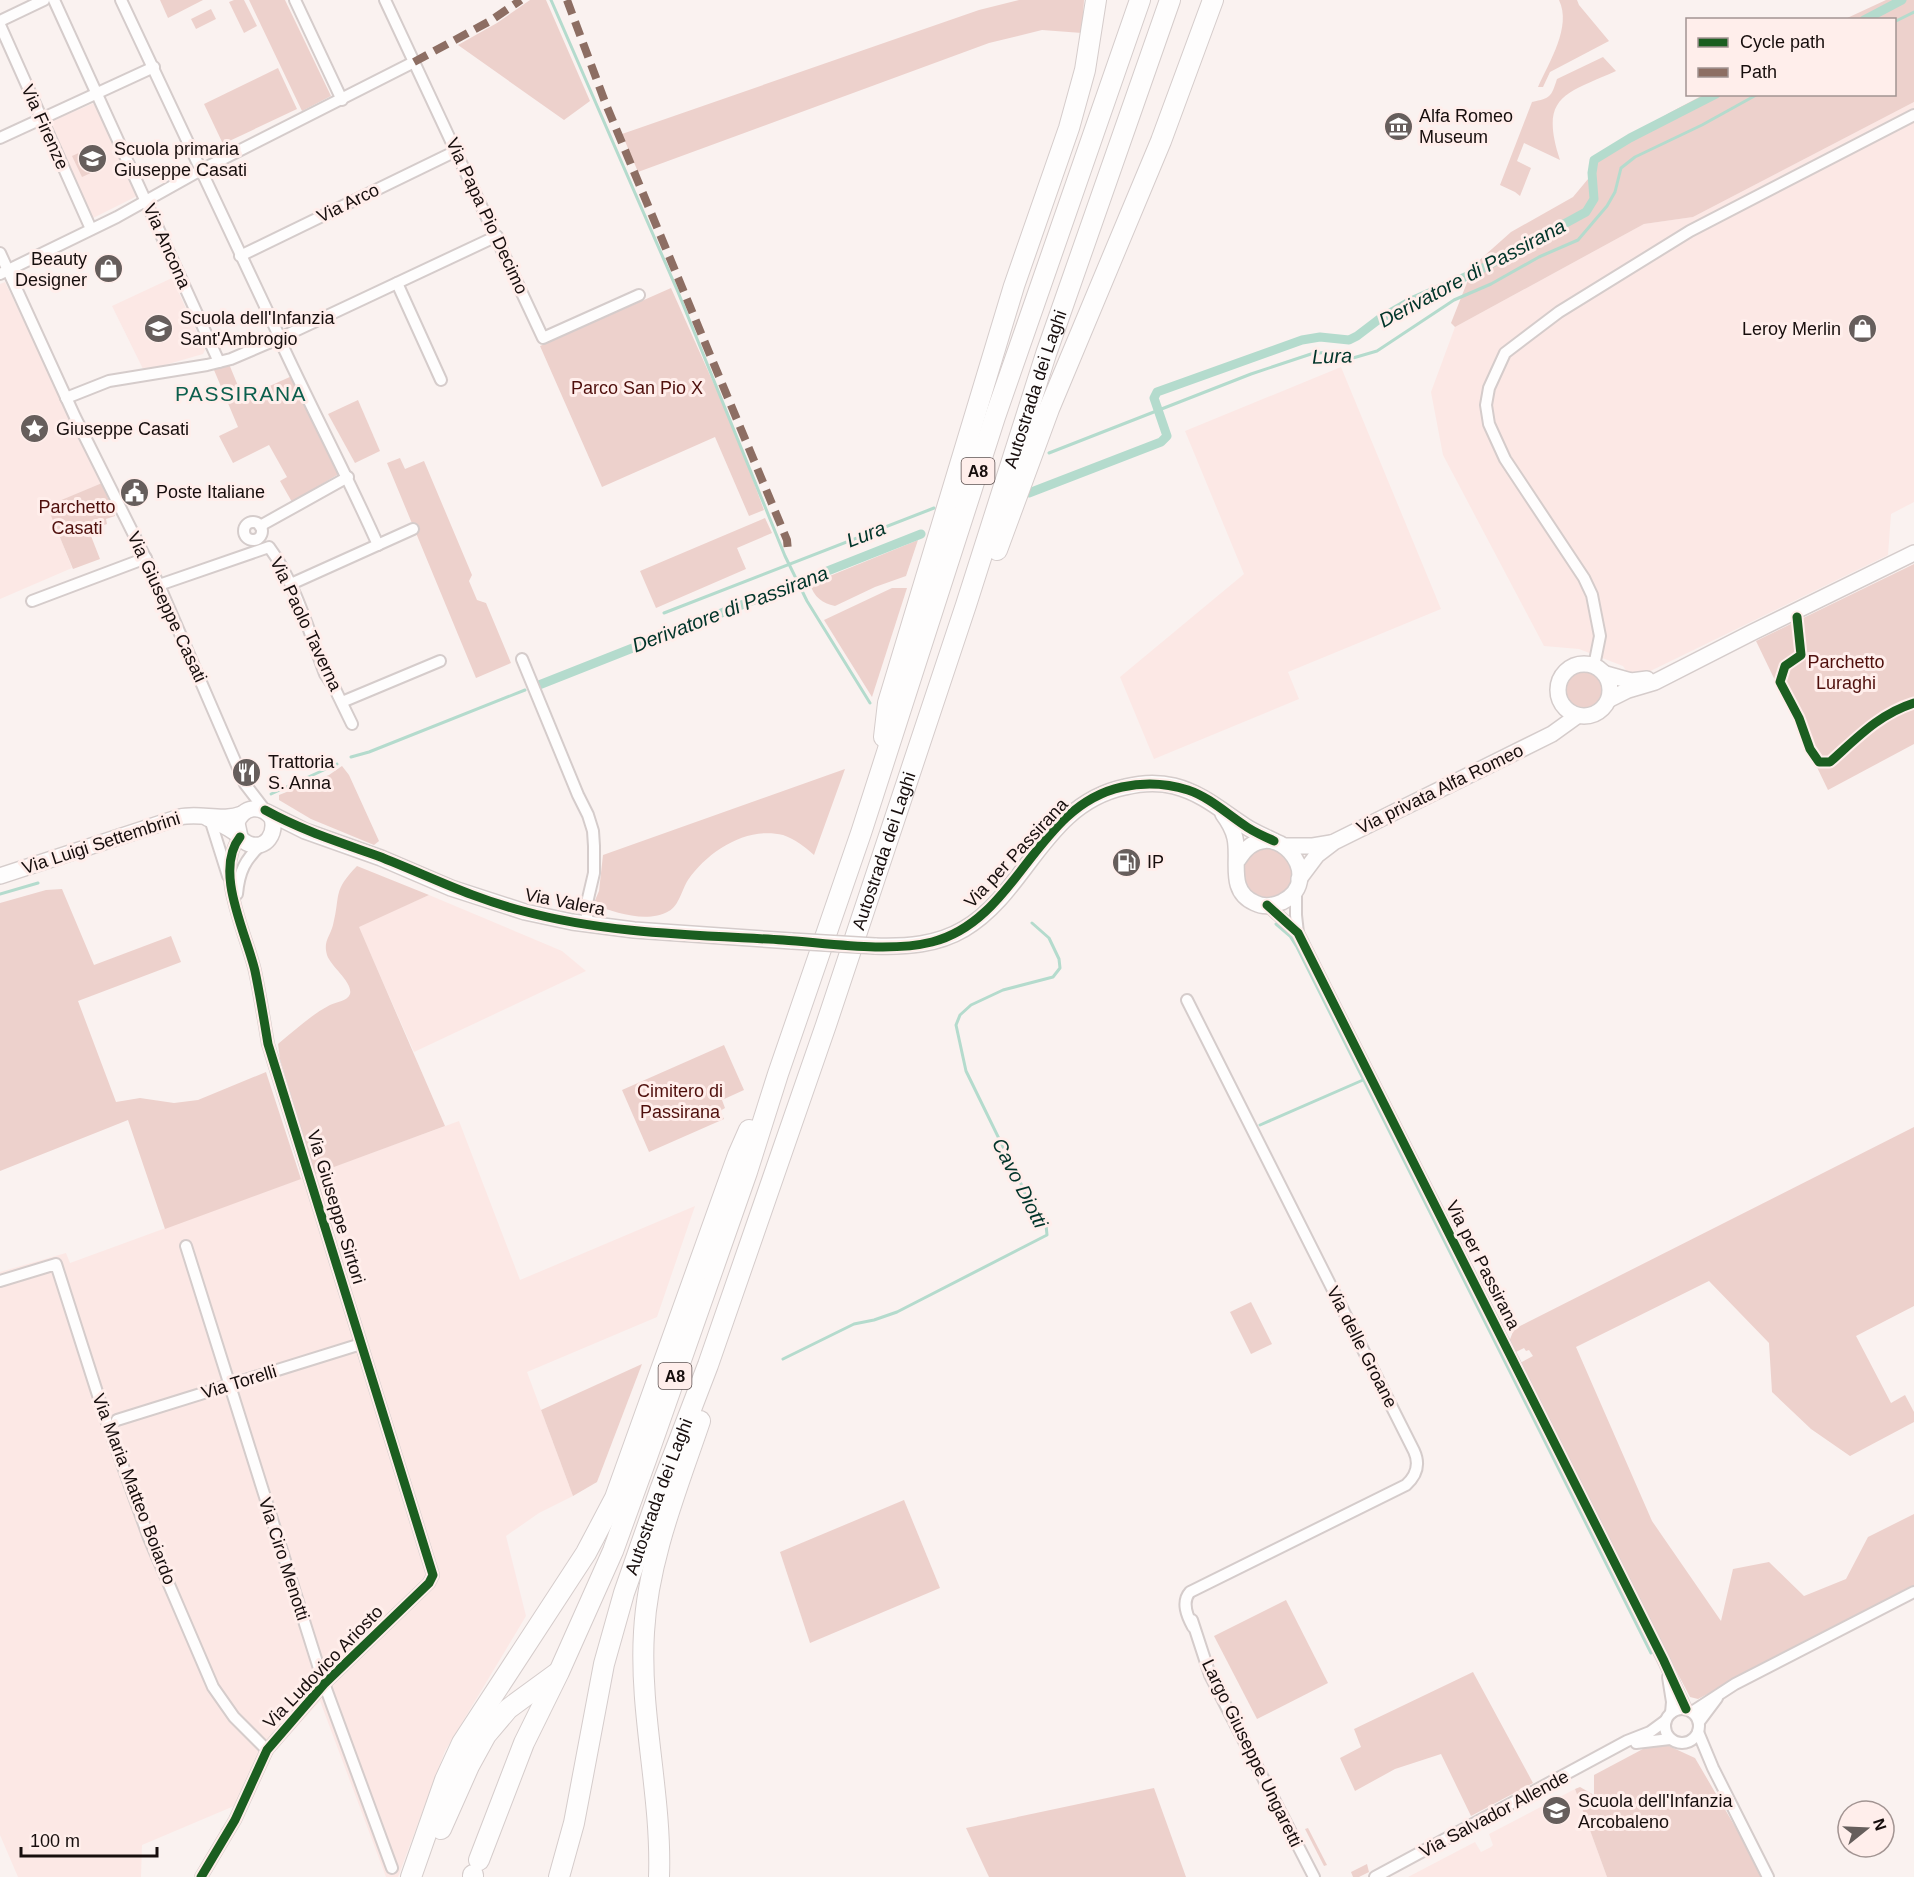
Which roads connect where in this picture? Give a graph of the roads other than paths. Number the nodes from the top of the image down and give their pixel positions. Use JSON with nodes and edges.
{"nodes":[{"id":1,"x":44,"y":0,"type":"edge"},
{"id":2,"x":54,"y":0,"type":"edge"},
{"id":3,"x":121,"y":0,"type":"edge"},
{"id":4,"x":295,"y":0,"type":"edge"},
{"id":5,"x":385,"y":0,"type":"edge"},
{"id":6,"x":1096,"y":0,"type":"edge"},
{"id":7,"x":1140,"y":0,"type":"edge"},
{"id":8,"x":1170,"y":0,"type":"edge"},
{"id":9,"x":1213,"y":0,"type":"edge"},
{"id":10,"x":1219,"y":0,"type":"edge"},
{"id":11,"x":0,"y":23,"type":"edge"},
{"id":12,"x":1194,"y":54,"type":"junction"},
{"id":13,"x":414,"y":62,"type":"junction"},
{"id":14,"x":154,"y":68,"type":"junction"},
{"id":15,"x":95,"y":95,"type":"junction"},
{"id":16,"x":342,"y":100,"type":"junction"},
{"id":17,"x":1914,"y":115,"type":"edge"},
{"id":18,"x":41,"y":118,"type":"junction"},
{"id":19,"x":0,"y":138,"type":"edge"},
{"id":20,"x":456,"y":151,"type":"junction"},
{"id":21,"x":201,"y":170,"type":"junction"},
{"id":22,"x":146,"y":200,"type":"junction"},
{"id":23,"x":91,"y":229,"type":"junction"},
{"id":24,"x":497,"y":237,"type":"junction"},
{"id":25,"x":0,"y":253,"type":"edge"},
{"id":26,"x":240,"y":256,"type":"junction"},
{"id":27,"x":4,"y":272,"type":"edge"},
{"id":28,"x":398,"y":283,"type":"junction"},
{"id":29,"x":639,"y":295,"type":"dead end"},
{"id":30,"x":279,"y":338,"type":"junction"},
{"id":31,"x":219,"y":362,"type":"junction"},
{"id":32,"x":441,"y":380,"type":"dead end"},
{"id":33,"x":66,"y":398,"type":"junction"},
{"id":34,"x":348,"y":477,"type":"junction"},
{"id":35,"x":412,"y":529,"type":"dead end"},
{"id":36,"x":256,"y":535,"type":"junction"},
{"id":37,"x":378,"y":545,"type":"junction"},
{"id":38,"x":268,"y":547,"type":"junction"},
{"id":39,"x":1914,"y":553,"type":"edge"},
{"id":40,"x":248,"y":554,"type":"junction"},
{"id":41,"x":146,"y":558,"type":"junction"},
{"id":42,"x":291,"y":584,"type":"junction"},
{"id":43,"x":159,"y":585,"type":"junction"},
{"id":44,"x":32,"y":601,"type":"dead end"},
{"id":45,"x":966,"y":605,"type":"junction"},
{"id":46,"x":522,"y":659,"type":"dead end"},
{"id":47,"x":440,"y":661,"type":"dead end"},
{"id":48,"x":1600,"y":670,"type":"junction"},
{"id":49,"x":1676,"y":671,"type":"junction"},
{"id":50,"x":1559,"y":698,"type":"junction"},
{"id":51,"x":1610,"y":699,"type":"junction"},
{"id":52,"x":342,"y":702,"type":"junction"},
{"id":53,"x":1577,"y":716,"type":"junction"},
{"id":54,"x":352,"y":724,"type":"dead end"},
{"id":55,"x":1546,"y":736,"type":"junction"},
{"id":56,"x":879,"y":779,"type":"junction"},
{"id":57,"x":245,"y":783,"type":"junction"},
{"id":58,"x":1218,"y":806,"type":"junction"},
{"id":59,"x":266,"y":811,"type":"junction"},
{"id":60,"x":243,"y":813,"type":"junction"},
{"id":61,"x":206,"y":817,"type":"junction"},
{"id":62,"x":306,"y":831,"type":"junction"},
{"id":63,"x":240,"y":837,"type":"junction"},
{"id":64,"x":266,"y":842,"type":"junction"},
{"id":65,"x":1334,"y":842,"type":"junction"},
{"id":66,"x":1280,"y":844,"type":"junction"},
{"id":67,"x":1238,"y":860,"type":"junction"},
{"id":68,"x":0,"y":876,"type":"edge"},
{"id":69,"x":1298,"y":883,"type":"junction"},
{"id":70,"x":232,"y":887,"type":"junction"},
{"id":71,"x":1267,"y":906,"type":"junction"},
{"id":72,"x":586,"y":907,"type":"junction"},
{"id":73,"x":238,"y":915,"type":"junction"},
{"id":74,"x":572,"y":922,"type":"junction"},
{"id":75,"x":588,"y":924,"type":"junction"},
{"id":76,"x":1298,"y":933,"type":"junction"},
{"id":77,"x":877,"y":946,"type":"joint"},
{"id":78,"x":1187,"y":1000,"type":"dead end"},
{"id":79,"x":778,"y":1074,"type":"junction"},
{"id":80,"x":186,"y":1246,"type":"dead end"},
{"id":81,"x":0,"y":1281,"type":"edge"},
{"id":82,"x":361,"y":1344,"type":"junction"},
{"id":83,"x":708,"y":1365,"type":"junction"},
{"id":84,"x":228,"y":1385,"type":"junction"},
{"id":85,"x":117,"y":1420,"type":"dead end"},
{"id":86,"x":429,"y":1583,"type":"joint"},
{"id":87,"x":1914,"y":1592,"type":"edge"},
{"id":88,"x":1187,"y":1601,"type":"joint"},
{"id":89,"x":1658,"y":1648,"type":"junction"},
{"id":90,"x":559,"y":1672,"type":"junction"},
{"id":91,"x":324,"y":1684,"type":"junction"},
{"id":92,"x":1721,"y":1693,"type":"junction"},
{"id":93,"x":1689,"y":1710,"type":"junction"},
{"id":94,"x":1668,"y":1717,"type":"junction"},
{"id":95,"x":1699,"y":1727,"type":"junction"},
{"id":96,"x":1670,"y":1738,"type":"junction"},
{"id":97,"x":1687,"y":1743,"type":"junction"},
{"id":98,"x":267,"y":1750,"type":"junction"},
{"id":99,"x":1612,"y":1750,"type":"junction"},
{"id":100,"x":1713,"y":1768,"type":"junction"},
{"id":101,"x":392,"y":1868,"type":"dead end"},
{"id":102,"x":475,"y":1871,"type":"edge"},
{"id":103,"x":201,"y":1877,"type":"edge"},
{"id":104,"x":411,"y":1877,"type":"edge"},
{"id":105,"x":425,"y":1877,"type":"edge"},
{"id":106,"x":559,"y":1877,"type":"edge"},
{"id":107,"x":659,"y":1877,"type":"edge"},
{"id":108,"x":1314,"y":1877,"type":"edge"},
{"id":109,"x":1375,"y":1877,"type":"edge"},
{"id":110,"x":1768,"y":1877,"type":"edge"}],
"edges":[{"from":1,"to":11,"type":"street"},
{"from":2,"to":15,"type":"street","name":"Via Ancona"},
{"from":3,"to":14,"type":"street"},
{"from":4,"to":16,"type":"street"},
{"from":5,"to":13,"type":"street","name":"Via Papa Pio Decimo"},
{"from":6,"to":56,"type":"highway"},
{"from":7,"to":56,"type":"highway","name":"Autostrada dei Laghi","number":"A8"},
{"from":8,"to":45,"type":"highway","name":"Autostrada dei Laghi","number":"A8"},
{"from":9,"to":12,"type":"highway"},
{"from":10,"to":12,"type":"highway"},
{"from":11,"to":18,"type":"street","name":"Via Firenze"},
{"from":12,"to":45,"type":"highway"},
{"from":13,"to":16,"type":"street"},
{"from":13,"to":20,"type":"street","name":"Via Papa Pio Decimo"},
{"from":14,"to":15,"type":"street"},
{"from":14,"to":21,"type":"street"},
{"from":15,"to":18,"type":"street"},
{"from":15,"to":22,"type":"street","name":"Via Ancona"},
{"from":16,"to":21,"type":"street"},
{"from":17,"to":48,"type":"street"},
{"from":18,"to":19,"type":"street"},
{"from":18,"to":23,"type":"street","name":"Via Firenze"},
{"from":20,"to":24,"type":"street","name":"Via Papa Pio Decimo"},
{"from":20,"to":26,"type":"street","name":"Via Arco"},
{"from":21,"to":22,"type":"street"},
{"from":21,"to":26,"type":"street"},
{"from":22,"to":23,"type":"street"},
{"from":22,"to":31,"type":"street","name":"Via Ancona"},
{"from":23,"to":27,"type":"street"},
{"from":24,"to":28,"type":"street"},
{"from":24,"to":29,"type":"street","name":"Via Papa Pio Decimo"},
{"from":25,"to":27,"type":"street","name":"Via Giuseppe Casati"},
{"from":26,"to":30,"type":"street"},
{"from":27,"to":33,"type":"street","name":"Via Giuseppe Casati"},
{"from":28,"to":30,"type":"street"},
{"from":28,"to":32,"type":"street"},
{"from":30,"to":31,"type":"street"},
{"from":30,"to":34,"type":"street"},
{"from":31,"to":33,"type":"street"},
{"from":33,"to":41,"type":"street","name":"Via Giuseppe Casati"},
{"from":34,"to":36,"type":"street"},
{"from":34,"to":37,"type":"street"},
{"from":35,"to":37,"type":"street"},
{"from":36,"to":38,"type":"street","name":"Via Paolo Taverna"},
{"from":36,"to":40,"type":"street","name":"Via Paolo Taverna"},
{"from":37,"to":42,"type":"street"},
{"from":38,"to":40,"type":"street","name":"Via Paolo Taverna"},
{"from":38,"to":42,"type":"street","name":"Via Paolo Taverna"},
{"from":39,"to":49,"type":"street"},
{"from":40,"to":43,"type":"street","name":"Via Paolo Taverna"},
{"from":41,"to":43,"type":"street","name":"Via Giuseppe Casati"},
{"from":41,"to":44,"type":"street"},
{"from":42,"to":52,"type":"street","name":"Via Paolo Taverna"},
{"from":43,"to":57,"type":"street","name":"Via Giuseppe Casati"},
{"from":45,"to":83,"type":"highway","name":"Autostrada dei Laghi","number":"A8"},
{"from":46,"to":72,"type":"street"},
{"from":47,"to":52,"type":"street","name":"Via Paolo Taverna"},
{"from":48,"to":49,"type":"street"},
{"from":48,"to":50,"type":"street"},
{"from":48,"to":51,"type":"street"},
{"from":49,"to":51,"type":"street"},
{"from":50,"to":53,"type":"street"},
{"from":50,"to":55,"type":"street","name":"Via privata Alfa Romeo"},
{"from":51,"to":53,"type":"street"},
{"from":52,"to":54,"type":"street","name":"Via Paolo Taverna"},
{"from":53,"to":55,"type":"street","name":"Via privata Alfa Romeo"},
{"from":55,"to":65,"type":"street","name":"Via privata Alfa Romeo"},
{"from":56,"to":79,"type":"highway","name":"Autostrada dei Laghi","number":"A8"},
{"from":57,"to":59,"type":"street","name":"Via Giuseppe Casati"},
{"from":57,"to":60,"type":"street","name":"Via Giuseppe Casati"},
{"from":58,"to":66,"type":"street","name":"Via per Passirana"},
{"from":58,"to":67,"type":"street"},
{"from":58,"to":77,"type":"street","name":"Via per Passirana"},
{"from":59,"to":60,"type":"street"},
{"from":59,"to":62,"type":"street","name":"Via Valera"},
{"from":59,"to":64,"type":"street"},
{"from":60,"to":61,"type":"street","name":"Via Luigi Settembrini"},
{"from":60,"to":63,"type":"street"},
{"from":61,"to":63,"type":"street"},
{"from":61,"to":68,"type":"street","name":"Via Luigi Settembrini"},
{"from":61,"to":70,"type":"street"},
{"from":62,"to":64,"type":"street","name":"Via Valera"},
{"from":62,"to":74,"type":"street","name":"Via Valera"},
{"from":63,"to":64,"type":"street"},
{"from":63,"to":70,"type":"street","name":"Via Giuseppe Sirtori"},
{"from":64,"to":73,"type":"street","name":"Via Giuseppe Sirtori"},
{"from":65,"to":66,"type":"street","name":"Via privata Alfa Romeo"},
{"from":65,"to":69,"type":"street","name":"Via privata Alfa Romeo"},
{"from":66,"to":67,"type":"street"},
{"from":66,"to":69,"type":"street"},
{"from":67,"to":71,"type":"street"},
{"from":69,"to":71,"type":"street"},
{"from":69,"to":76,"type":"street","name":"Via per Passirana"},
{"from":70,"to":73,"type":"street","name":"Via Giuseppe Sirtori"},
{"from":71,"to":76,"type":"street","name":"Via per Passirana"},
{"from":72,"to":74,"type":"street"},
{"from":72,"to":75,"type":"street"},
{"from":73,"to":82,"type":"street","name":"Via Giuseppe Sirtori"},
{"from":74,"to":75,"type":"street","name":"Via Valera"},
{"from":75,"to":77,"type":"street","name":"Via Valera","bridge":true},
{"from":76,"to":89,"type":"street","name":"Via per Passirana"},
{"from":78,"to":88,"type":"street","name":"Via delle Groane"},
{"from":79,"to":90,"type":"highway","name":"Autostrada dei Laghi","number":"A8"},
{"from":79,"to":104,"type":"highway"},
{"from":80,"to":84,"type":"street","name":"Via Ciro Menotti"},
{"from":81,"to":98,"type":"street","name":"Via Maria Matteo Boiardo"},
{"from":82,"to":84,"type":"street","name":"Via Torelli"},
{"from":82,"to":86,"type":"street","name":"Via Giuseppe Sirtori"},
{"from":83,"to":106,"type":"highway","name":"Autostrada dei Laghi","number":"A8"},
{"from":83,"to":107,"type":"highway"},
{"from":84,"to":85,"type":"street","name":"Via Torelli"},
{"from":84,"to":91,"type":"street","name":"Via Ciro Menotti"},
{"from":86,"to":91,"type":"street","name":"Via Ludovico Ariosto"},
{"from":87,"to":92,"type":"street"},
{"from":88,"to":108,"type":"street","name":"Largo Giuseppe Ungaretti"},
{"from":89,"to":93,"type":"street","name":"Via per Passirana"},
{"from":89,"to":94,"type":"street","name":"Via per Passirana"},
{"from":90,"to":102,"type":"highway","name":"Autostrada dei Laghi","number":"A8"},
{"from":90,"to":105,"type":"highway","number":"A8"},
{"from":91,"to":98,"type":"street","name":"Via Ludovico Ariosto"},
{"from":91,"to":101,"type":"street","name":"Via Ciro Menotti"},
{"from":92,"to":93,"type":"street"},
{"from":92,"to":95,"type":"street"},
{"from":93,"to":94,"type":"street"},
{"from":93,"to":95,"type":"street"},
{"from":94,"to":96,"type":"street"},
{"from":94,"to":99,"type":"street","name":"Via Salvador Allende"},
{"from":95,"to":97,"type":"street"},
{"from":95,"to":100,"type":"street"},
{"from":96,"to":97,"type":"street"},
{"from":96,"to":99,"type":"street","name":"Via Salvador Allende"},
{"from":97,"to":100,"type":"street"},
{"from":98,"to":103,"type":"street","name":"Via Ludovico Ariosto"},
{"from":99,"to":109,"type":"street","name":"Via Salvador Allende"},
{"from":100,"to":110,"type":"street"}]}
